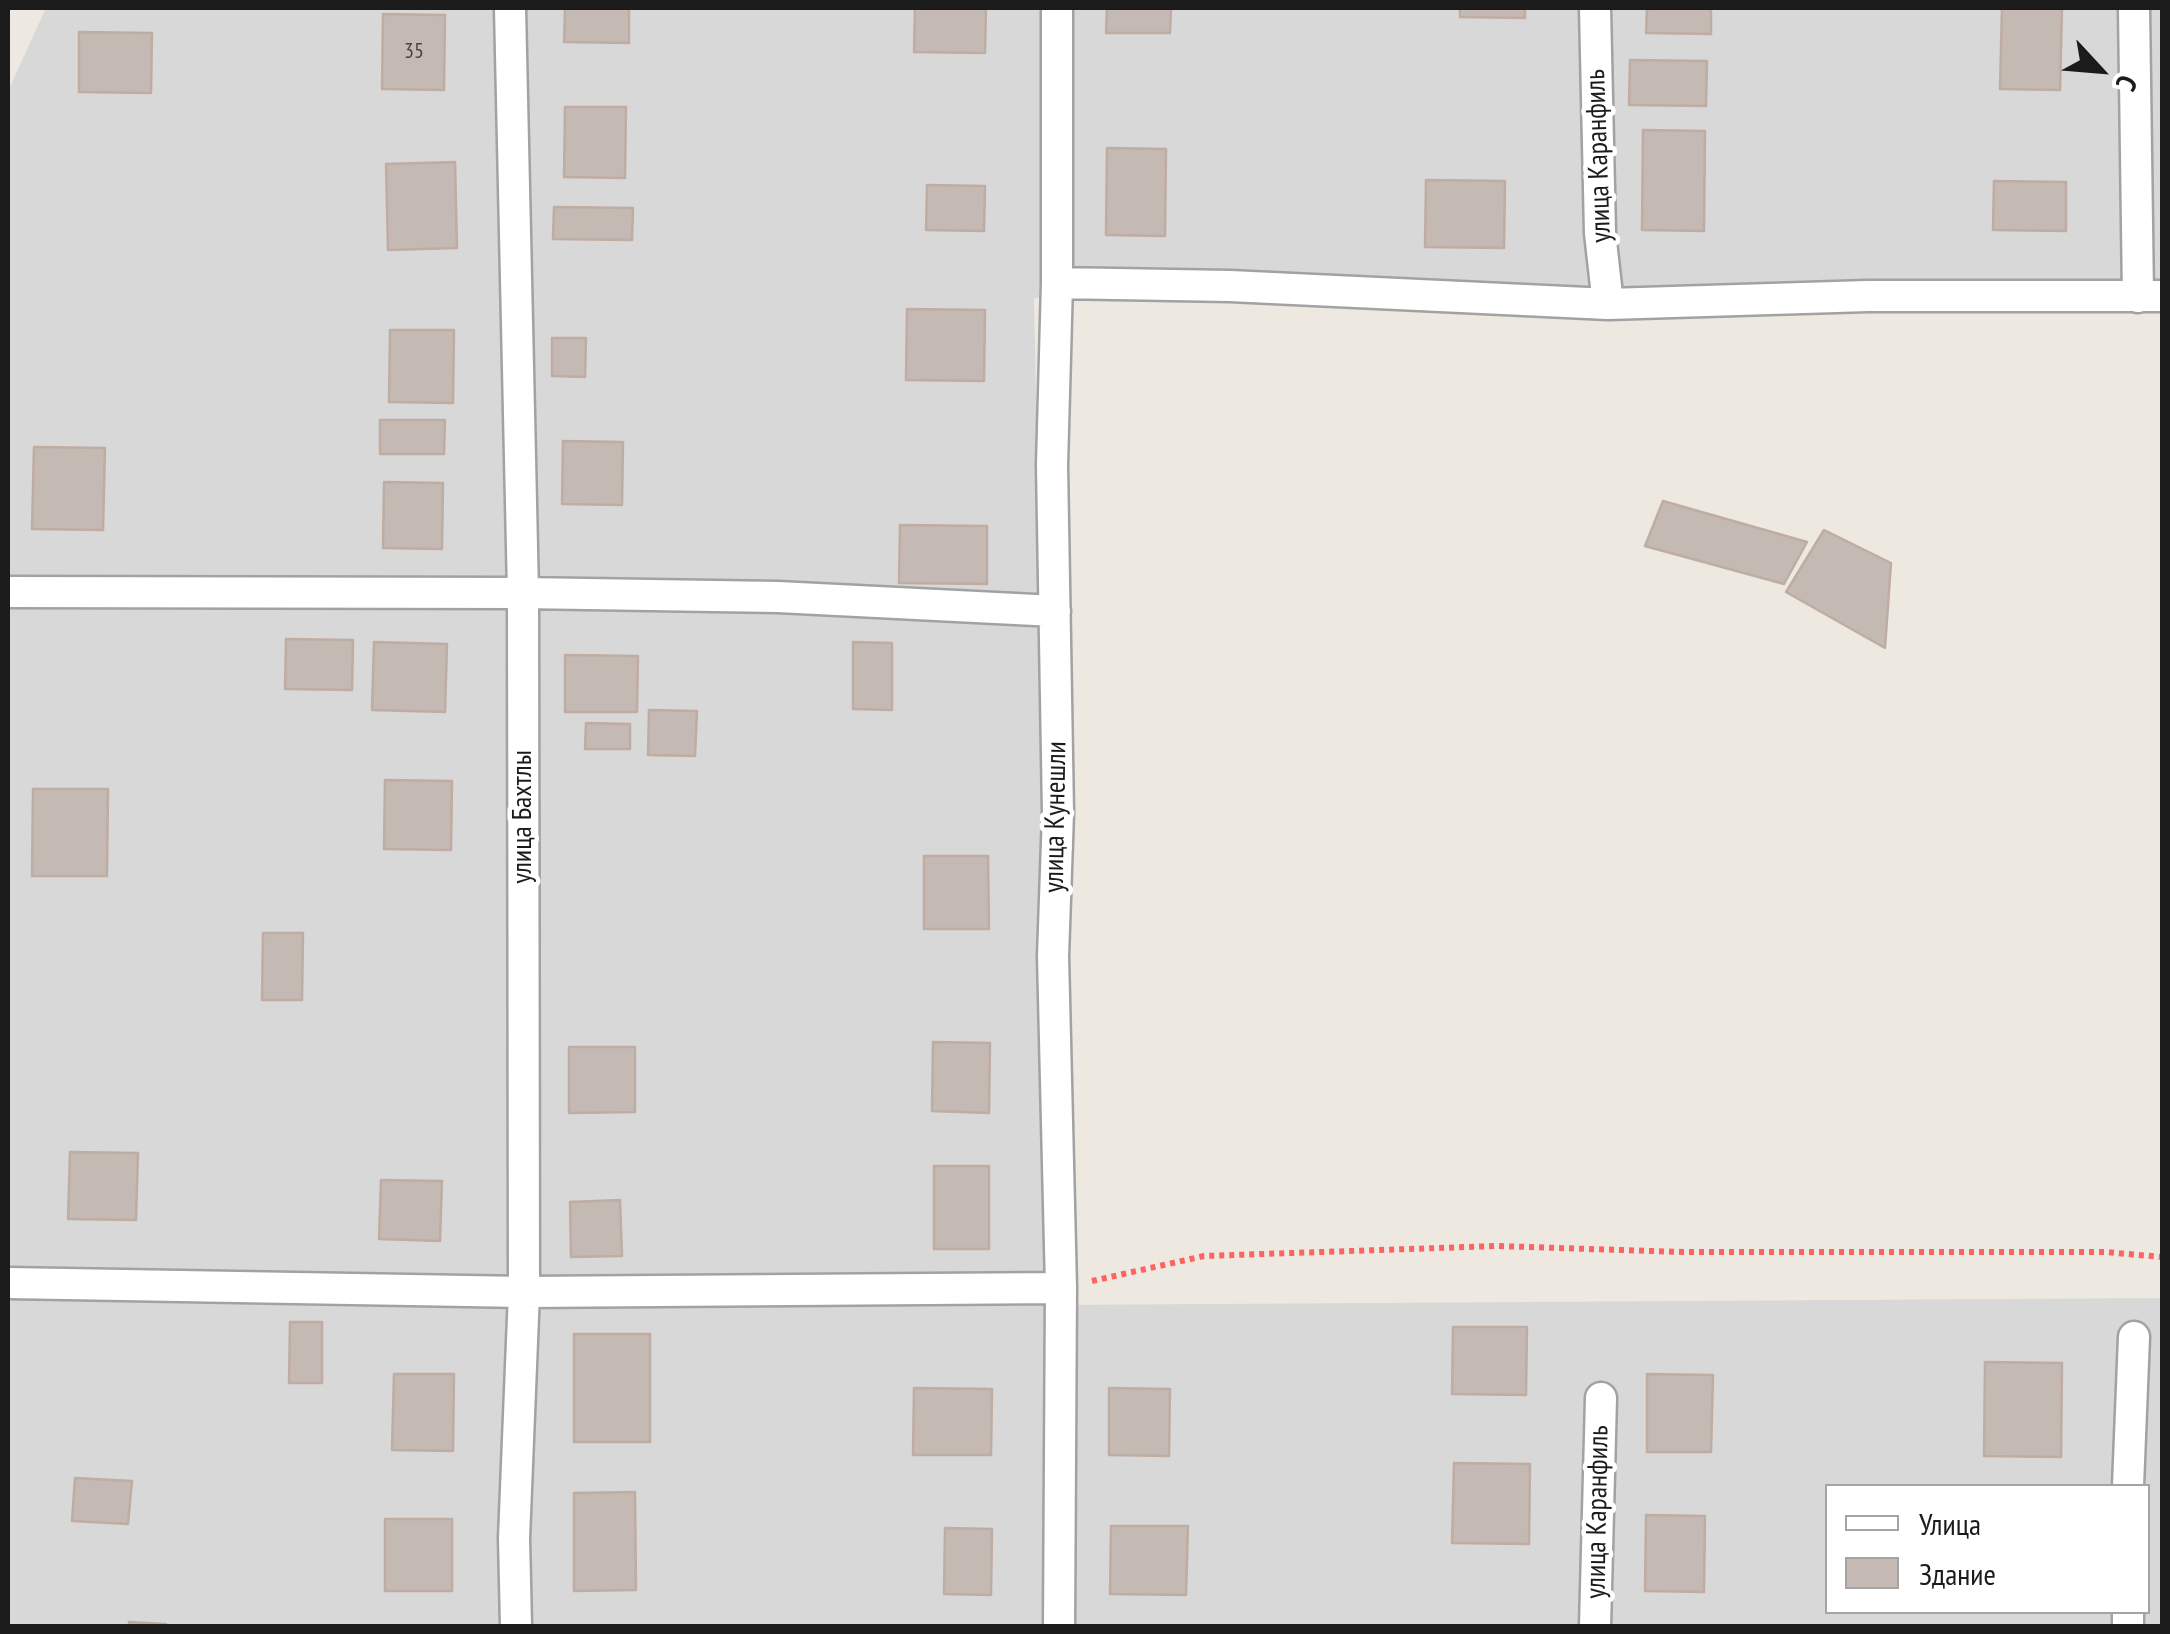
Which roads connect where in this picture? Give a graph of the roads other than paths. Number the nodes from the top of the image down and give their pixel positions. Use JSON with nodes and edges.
{"nodes":[{"id":1,"x":510,"y":8,"type":"edge"},
{"id":2,"x":1057,"y":8,"type":"edge"},
{"id":3,"x":1595,"y":8,"type":"edge"},
{"id":4,"x":2134,"y":8,"type":"edge"},
{"id":5,"x":1057,"y":283,"type":"junction"},
{"id":6,"x":2150,"y":296,"type":"edge"},
{"id":7,"x":1608,"y":304,"type":"junction"},
{"id":8,"x":8,"y":592,"type":"edge"},
{"id":9,"x":522,"y":593,"type":"junction"},
{"id":10,"x":1055,"y":611,"type":"junction"},
{"id":11,"x":8,"y":1284,"type":"edge"},
{"id":12,"x":1061,"y":1288,"type":"junction"},
{"id":13,"x":524,"y":1292,"type":"junction"},
{"id":14,"x":2134,"y":1337,"type":"dead end"},
{"id":15,"x":1601,"y":1398,"type":"dead end"},
{"id":16,"x":2128,"y":1484,"type":"edge"},
{"id":17,"x":516,"y":1626,"type":"edge"},
{"id":18,"x":1059,"y":1626,"type":"edge"},
{"id":19,"x":1596,"y":1626,"type":"edge"}],
"edges":[{"from":1,"to":9,"type":"street","name":"улица Бахтлы"},
{"from":2,"to":5,"type":"street","name":"улица Кунешли"},
{"from":3,"to":7,"type":"street","name":"улица Каранфиль"},
{"from":4,"to":6,"type":"street"},
{"from":5,"to":7,"type":"street"},
{"from":5,"to":10,"type":"street","name":"улица Кунешли"},
{"from":6,"to":7,"type":"street"},
{"from":8,"to":9,"type":"street"},
{"from":9,"to":10,"type":"street"},
{"from":9,"to":13,"type":"street","name":"улица Бахтлы"},
{"from":10,"to":12,"type":"street","name":"улица Кунешли"},
{"from":11,"to":13,"type":"street"},
{"from":12,"to":13,"type":"street"},
{"from":12,"to":18,"type":"street","name":"улица Кунешли"},
{"from":13,"to":17,"type":"street","name":"улица Бахтлы"},
{"from":14,"to":16,"type":"street"},
{"from":15,"to":19,"type":"street","name":"улица Каранфиль"}]}
